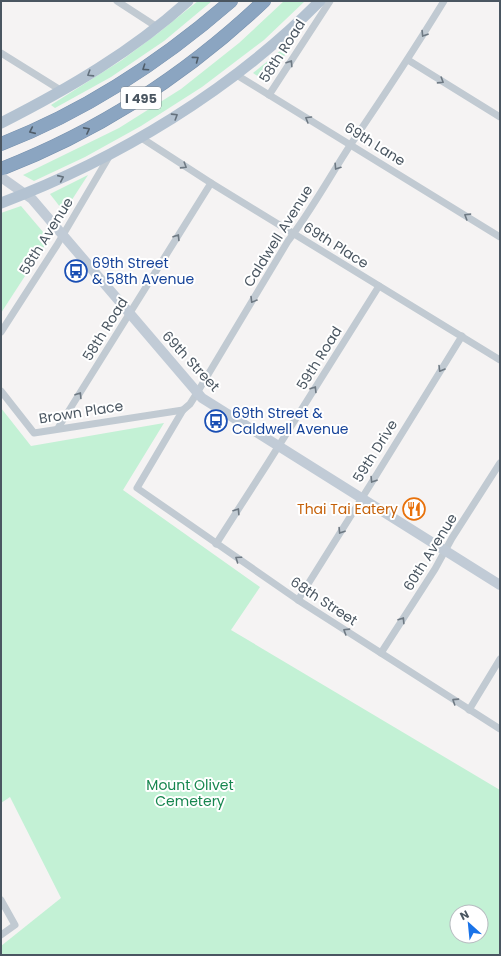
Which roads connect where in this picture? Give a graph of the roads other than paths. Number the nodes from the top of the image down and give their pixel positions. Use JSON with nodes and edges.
{"nodes":[{"id":1,"x":116,"y":1,"type":"edge"},
{"id":2,"x":188,"y":1,"type":"edge"},
{"id":3,"x":231,"y":1,"type":"edge"},
{"id":4,"x":264,"y":1,"type":"edge"},
{"id":5,"x":320,"y":1,"type":"edge"},
{"id":6,"x":330,"y":1,"type":"edge"},
{"id":7,"x":444,"y":1,"type":"edge"},
{"id":8,"x":157,"y":27,"type":"junction"},
{"id":9,"x":1,"y":53,"type":"edge"},
{"id":10,"x":408,"y":60,"type":"junction"},
{"id":11,"x":235,"y":74,"type":"junction"},
{"id":12,"x":62,"y":91,"type":"junction"},
{"id":13,"x":268,"y":95,"type":"junction"},
{"id":14,"x":500,"y":117,"type":"edge"},
{"id":15,"x":1,"y":123,"type":"edge"},
{"id":16,"x":140,"y":137,"type":"junction"},
{"id":17,"x":1,"y":144,"type":"edge"},
{"id":18,"x":351,"y":145,"type":"junction"},
{"id":19,"x":111,"y":154,"type":"junction"},
{"id":20,"x":1,"y":169,"type":"edge"},
{"id":21,"x":1,"y":176,"type":"edge"},
{"id":22,"x":211,"y":183,"type":"junction"},
{"id":23,"x":25,"y":194,"type":"junction"},
{"id":24,"x":1,"y":203,"type":"edge"},
{"id":25,"x":294,"y":234,"type":"junction"},
{"id":26,"x":63,"y":235,"type":"junction"},
{"id":27,"x":500,"y":237,"type":"edge"},
{"id":28,"x":379,"y":286,"type":"junction"},
{"id":29,"x":130,"y":313,"type":"junction"},
{"id":30,"x":1,"y":332,"type":"edge"},
{"id":31,"x":462,"y":336,"type":"junction"},
{"id":32,"x":500,"y":360,"type":"edge"},
{"id":33,"x":1,"y":391,"type":"edge"},
{"id":34,"x":198,"y":392,"type":"junction"},
{"id":35,"x":183,"y":410,"type":"junction"},
{"id":36,"x":58,"y":428,"type":"junction"},
{"id":37,"x":279,"y":445,"type":"junction"},
{"id":38,"x":500,"y":463,"type":"edge"},
{"id":39,"x":137,"y":488,"type":"joint"},
{"id":40,"x":362,"y":498,"type":"junction"},
{"id":41,"x":216,"y":544,"type":"junction"},
{"id":42,"x":445,"y":551,"type":"junction"},
{"id":43,"x":500,"y":585,"type":"edge"},
{"id":44,"x":298,"y":600,"type":"junction"},
{"id":45,"x":382,"y":653,"type":"junction"},
{"id":46,"x":500,"y":659,"type":"edge"},
{"id":47,"x":469,"y":710,"type":"junction"},
{"id":48,"x":500,"y":729,"type":"edge"},
{"id":49,"x":1,"y":900,"type":"edge"},
{"id":50,"x":1,"y":935,"type":"edge"}],
"edges":[{"from":1,"to":8,"type":"street"},
{"from":2,"to":8,"type":"main road"},
{"from":3,"to":17,"type":"highway","number":"I 495","one_way":true},
{"from":20,"to":4,"type":"highway","number":"I 495","one_way":true},
{"from":5,"to":11,"type":"main road"},
{"from":13,"to":6,"type":"street","name":"58th Road","one_way":true},
{"from":7,"to":10,"type":"street","name":"Caldwell Avenue","one_way":true},
{"from":8,"to":12,"type":"main road","one_way":true},
{"from":9,"to":12,"type":"street"},
{"from":10,"to":14,"type":"street","one_way":true},
{"from":10,"to":18,"type":"street","name":"Caldwell Avenue"},
{"from":11,"to":13,"type":"street","name":"69th Lane"},
{"from":16,"to":11,"type":"main road","one_way":true},
{"from":12,"to":15,"type":"main road"},
{"from":18,"to":13,"type":"street","name":"69th Lane","one_way":true},
{"from":16,"to":19,"type":"main road"},
{"from":16,"to":22,"type":"street","name":"69th Place","one_way":true},
{"from":18,"to":25,"type":"street","name":"Caldwell Avenue","one_way":true},
{"from":27,"to":18,"type":"street","name":"69th Lane","one_way":true},
{"from":23,"to":19,"type":"main road","one_way":true},
{"from":19,"to":26,"type":"street","name":"58th Avenue"},
{"from":21,"to":23,"type":"main road","name":"69th Street"},
{"from":22,"to":25,"type":"street","name":"69th Place"},
{"from":29,"to":22,"type":"street","name":"58th Road","one_way":true},
{"from":23,"to":24,"type":"main road"},
{"from":23,"to":26,"type":"main road","name":"69th Street"},
{"from":25,"to":28,"type":"street","name":"69th Place"},
{"from":25,"to":34,"type":"street","name":"Caldwell Avenue","one_way":true},
{"from":26,"to":29,"type":"main road","name":"69th Street"},
{"from":26,"to":30,"type":"street","name":"58th Avenue"},
{"from":28,"to":31,"type":"street","name":"69th Place"},
{"from":37,"to":28,"type":"street","name":"59th Road","one_way":true},
{"from":29,"to":34,"type":"main road","name":"69th Street"},
{"from":36,"to":29,"type":"street","name":"58th Road","one_way":true},
{"from":31,"to":32,"type":"street","name":"69th Place"},
{"from":31,"to":40,"type":"street","name":"59th Drive","one_way":true},
{"from":33,"to":36,"type":"street","name":"Brown Place"},
{"from":34,"to":35,"type":"street","name":"Caldwell Avenue"},
{"from":34,"to":37,"type":"main road","name":"69th Street"},
{"from":35,"to":36,"type":"street","name":"Brown Place"},
{"from":35,"to":39,"type":"street","name":"Caldwell Avenue"},
{"from":37,"to":40,"type":"main road","name":"69th Street"},
{"from":41,"to":37,"type":"street","name":"59th Road","one_way":true},
{"from":38,"to":42,"type":"street","name":"60th Avenue"},
{"from":39,"to":41,"type":"street","name":"68th Street"},
{"from":40,"to":42,"type":"main road","name":"69th Street"},
{"from":40,"to":44,"type":"street","name":"59th Drive","one_way":true},
{"from":44,"to":41,"type":"street","name":"68th Street","one_way":true},
{"from":42,"to":43,"type":"main road","name":"69th Street"},
{"from":45,"to":42,"type":"street","name":"60th Avenue","one_way":true},
{"from":45,"to":44,"type":"street","name":"68th Street","one_way":true},
{"from":47,"to":45,"type":"street","name":"68th Street","one_way":true},
{"from":46,"to":47,"type":"street"},
{"from":47,"to":48,"type":"street","name":"68th Street"},
{"from":49,"to":50,"type":"street"}]}
